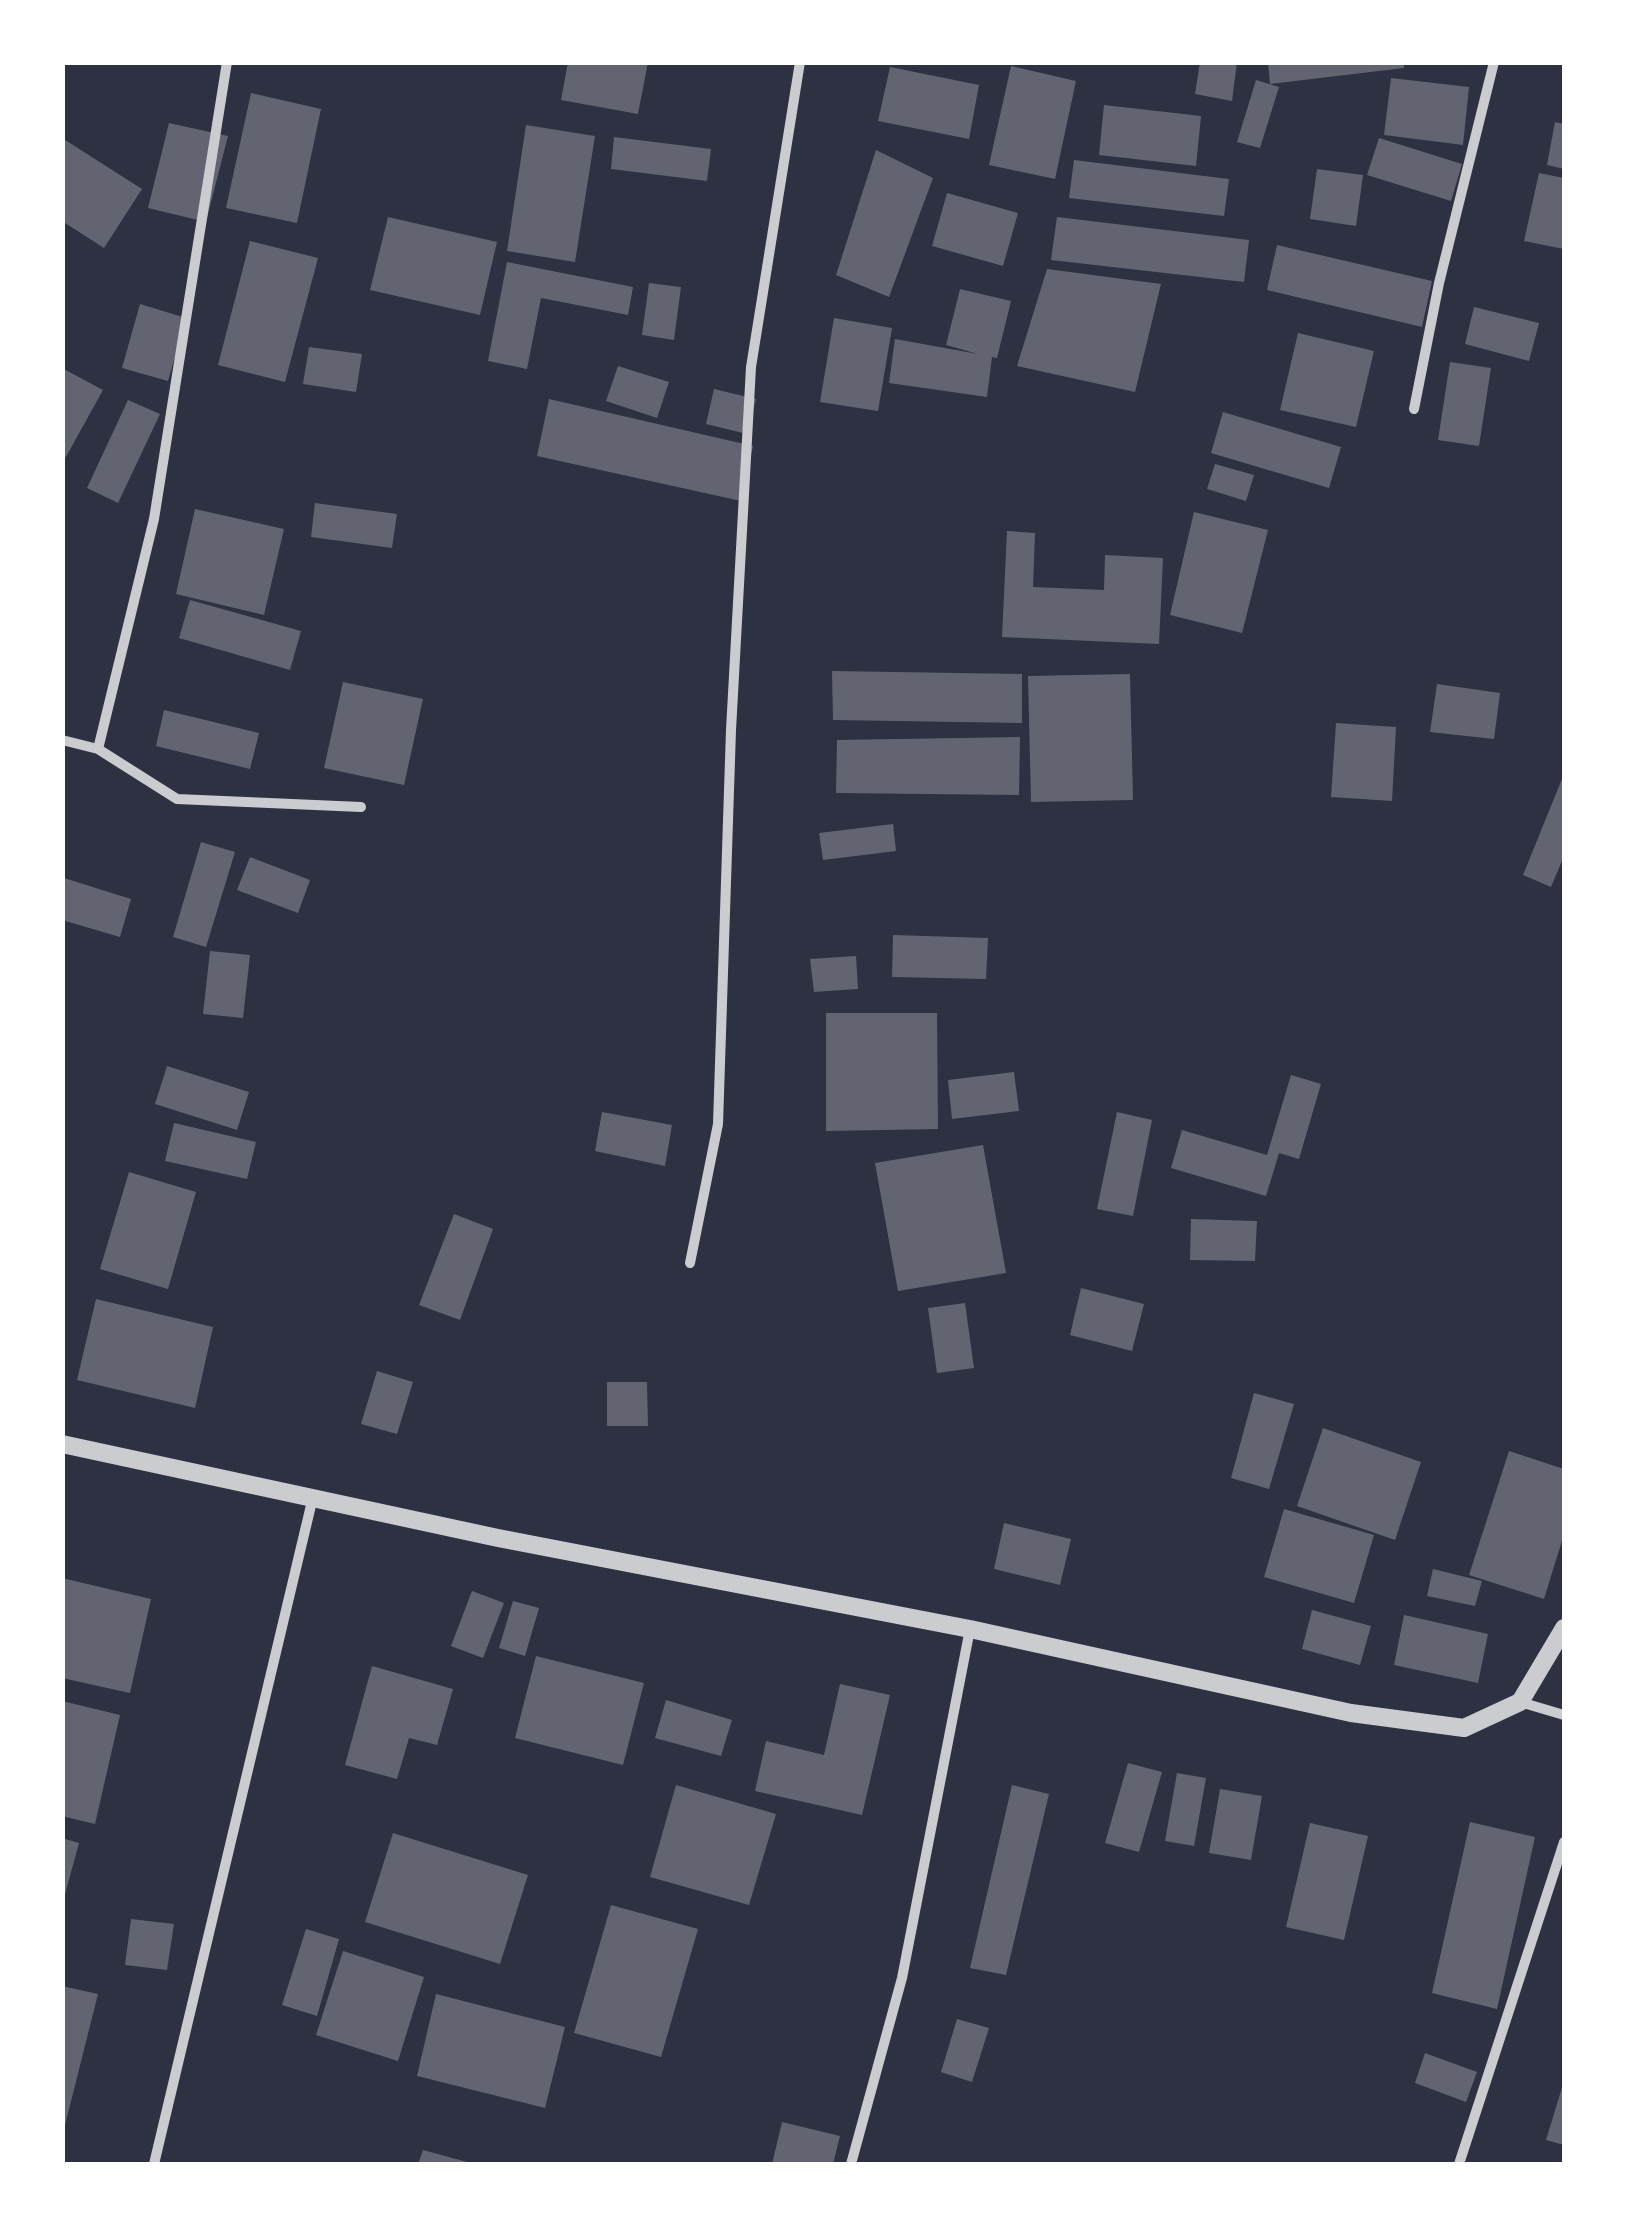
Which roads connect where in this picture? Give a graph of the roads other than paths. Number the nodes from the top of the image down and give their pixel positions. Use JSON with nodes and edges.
{"nodes":[{"id":1,"x":226,"y":62,"type":"edge"},
{"id":2,"x":800,"y":62,"type":"edge"},
{"id":3,"x":1494,"y":62,"type":"edge"},
{"id":4,"x":1414,"y":409,"type":"dead end"},
{"id":5,"x":62,"y":740,"type":"edge"},
{"id":6,"x":98,"y":749,"type":"junction"},
{"id":7,"x":361,"y":807,"type":"dead end"},
{"id":8,"x":690,"y":1263,"type":"dead end"},
{"id":9,"x":62,"y":1444,"type":"edge"},
{"id":10,"x":313,"y":1498,"type":"junction"},
{"id":11,"x":1564,"y":1628,"type":"edge"},
{"id":12,"x":970,"y":1629,"type":"junction"},
{"id":13,"x":1520,"y":1702,"type":"junction"},
{"id":14,"x":1564,"y":1715,"type":"edge"},
{"id":15,"x":1564,"y":1842,"type":"edge"},
{"id":16,"x":154,"y":2164,"type":"edge"},
{"id":17,"x":851,"y":2164,"type":"edge"},
{"id":18,"x":1460,"y":2164,"type":"edge"}],
"edges":[{"from":1,"to":6,"type":"street"},
{"from":2,"to":8,"type":"street"},
{"from":3,"to":4,"type":"street"},
{"from":5,"to":6,"type":"street"},
{"from":6,"to":7,"type":"street"},
{"from":9,"to":10,"type":"street"},
{"from":10,"to":12,"type":"street"},
{"from":10,"to":16,"type":"street"},
{"from":11,"to":13,"type":"street"},
{"from":12,"to":13,"type":"street"},
{"from":12,"to":17,"type":"street"},
{"from":13,"to":14,"type":"street"},
{"from":15,"to":18,"type":"street"}]}
